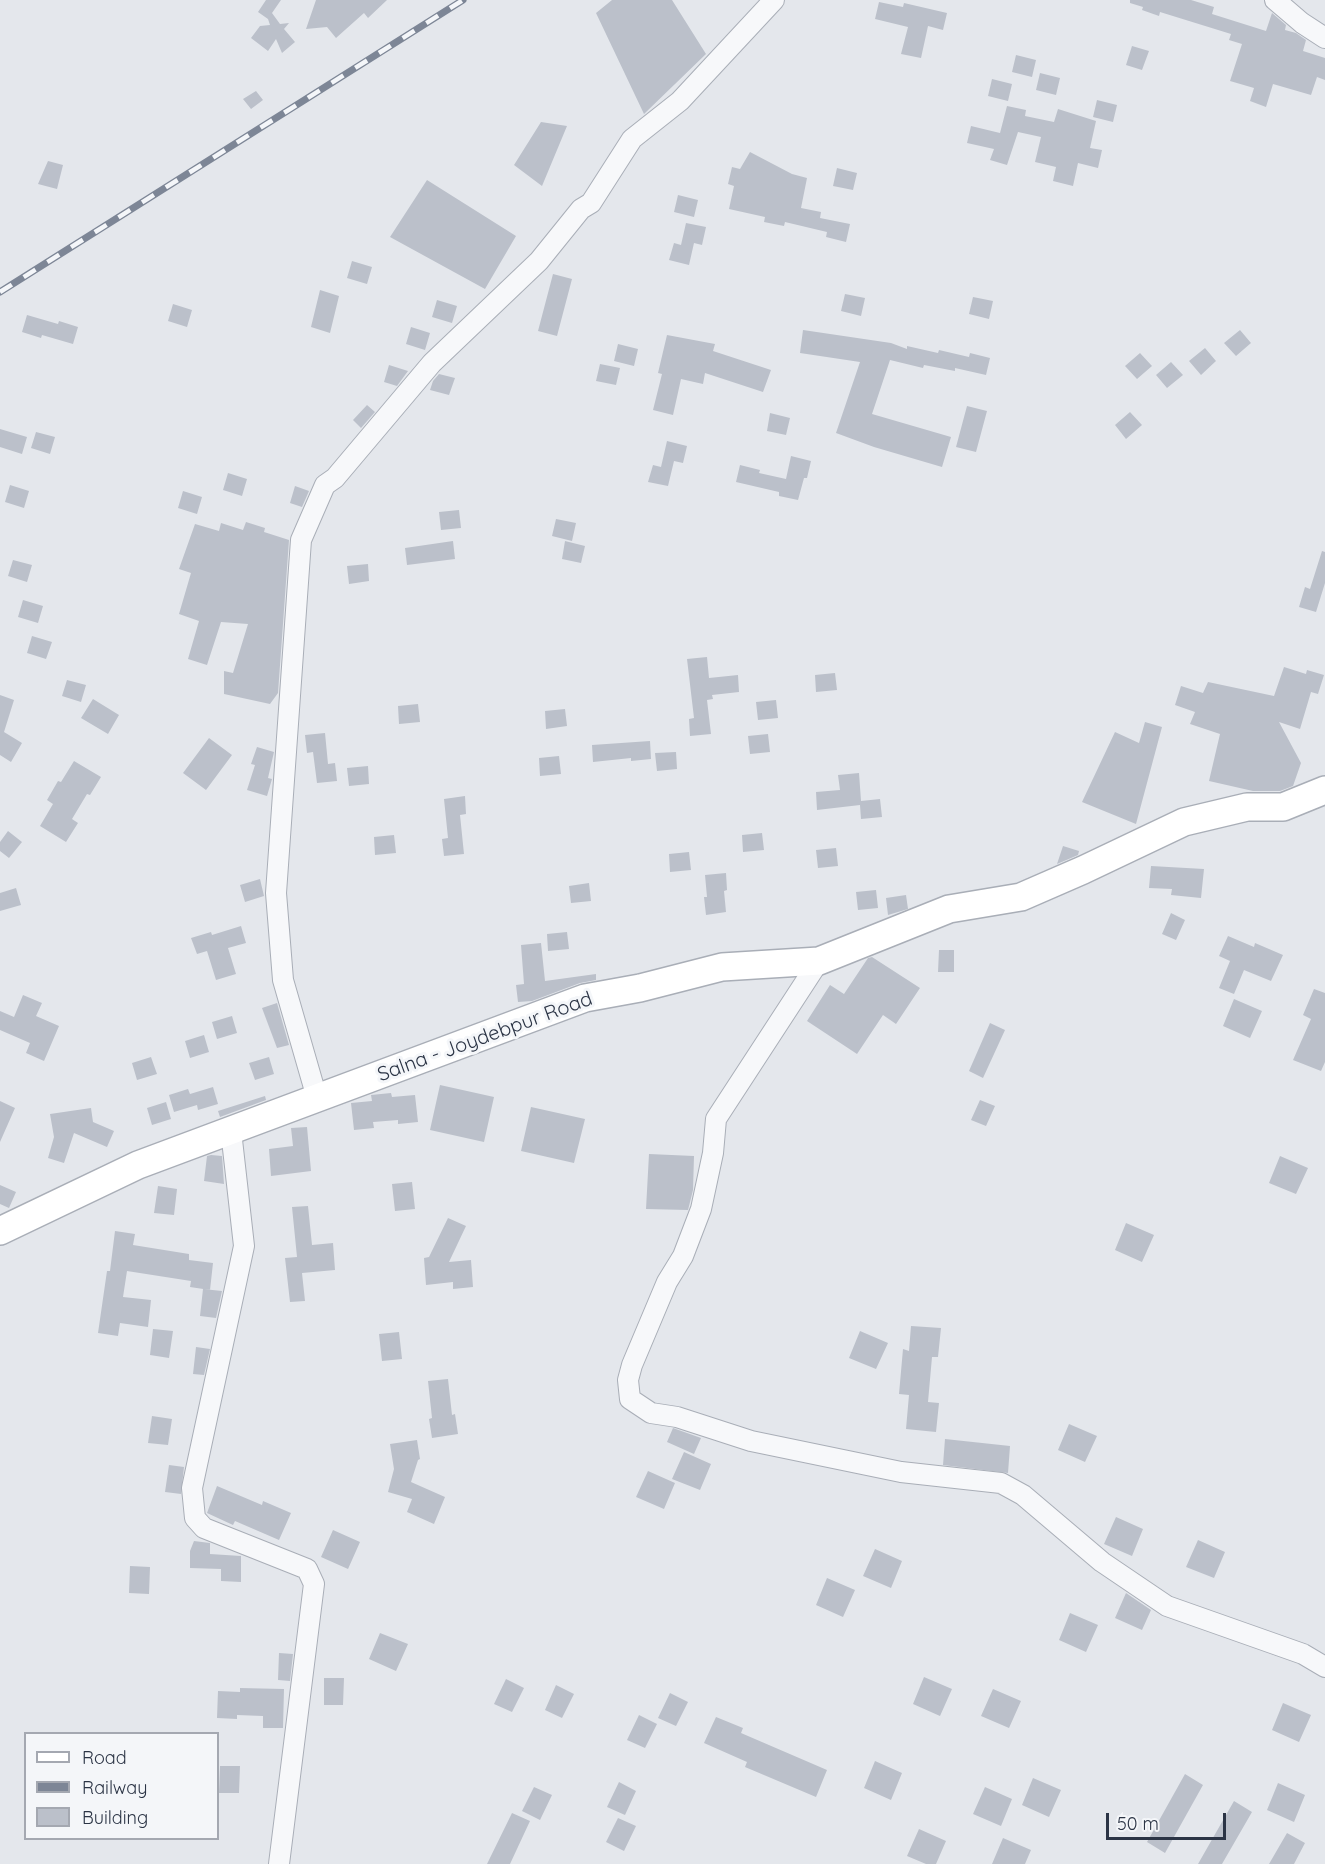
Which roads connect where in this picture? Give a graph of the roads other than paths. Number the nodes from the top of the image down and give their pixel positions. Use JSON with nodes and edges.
{"nodes":[{"id":1,"x":774,"y":0,"type":"edge"},
{"id":2,"x":1275,"y":0,"type":"edge"},
{"id":3,"x":1325,"y":38,"type":"edge"},
{"id":4,"x":1325,"y":790,"type":"edge"},
{"id":5,"x":819,"y":961,"type":"junction"},
{"id":6,"x":317,"y":1098,"type":"junction"},
{"id":7,"x":231,"y":1131,"type":"junction"},
{"id":8,"x":0,"y":1231,"type":"edge"},
{"id":9,"x":1325,"y":1667,"type":"edge"},
{"id":10,"x":279,"y":1864,"type":"edge"}],
"edges":[{"from":1,"to":6,"type":"street"},
{"from":2,"to":3,"type":"street"},
{"from":4,"to":5,"type":"main road","name":"Salna - Joydebpur Road"},
{"from":5,"to":6,"type":"main road","name":"Salna - Joydebpur Road"},
{"from":5,"to":9,"type":"street"},
{"from":6,"to":7,"type":"main road","name":"Salna - Joydebpur Road"},
{"from":7,"to":8,"type":"main road","name":"Salna - Joydebpur Road"},
{"from":7,"to":10,"type":"street"}]}
